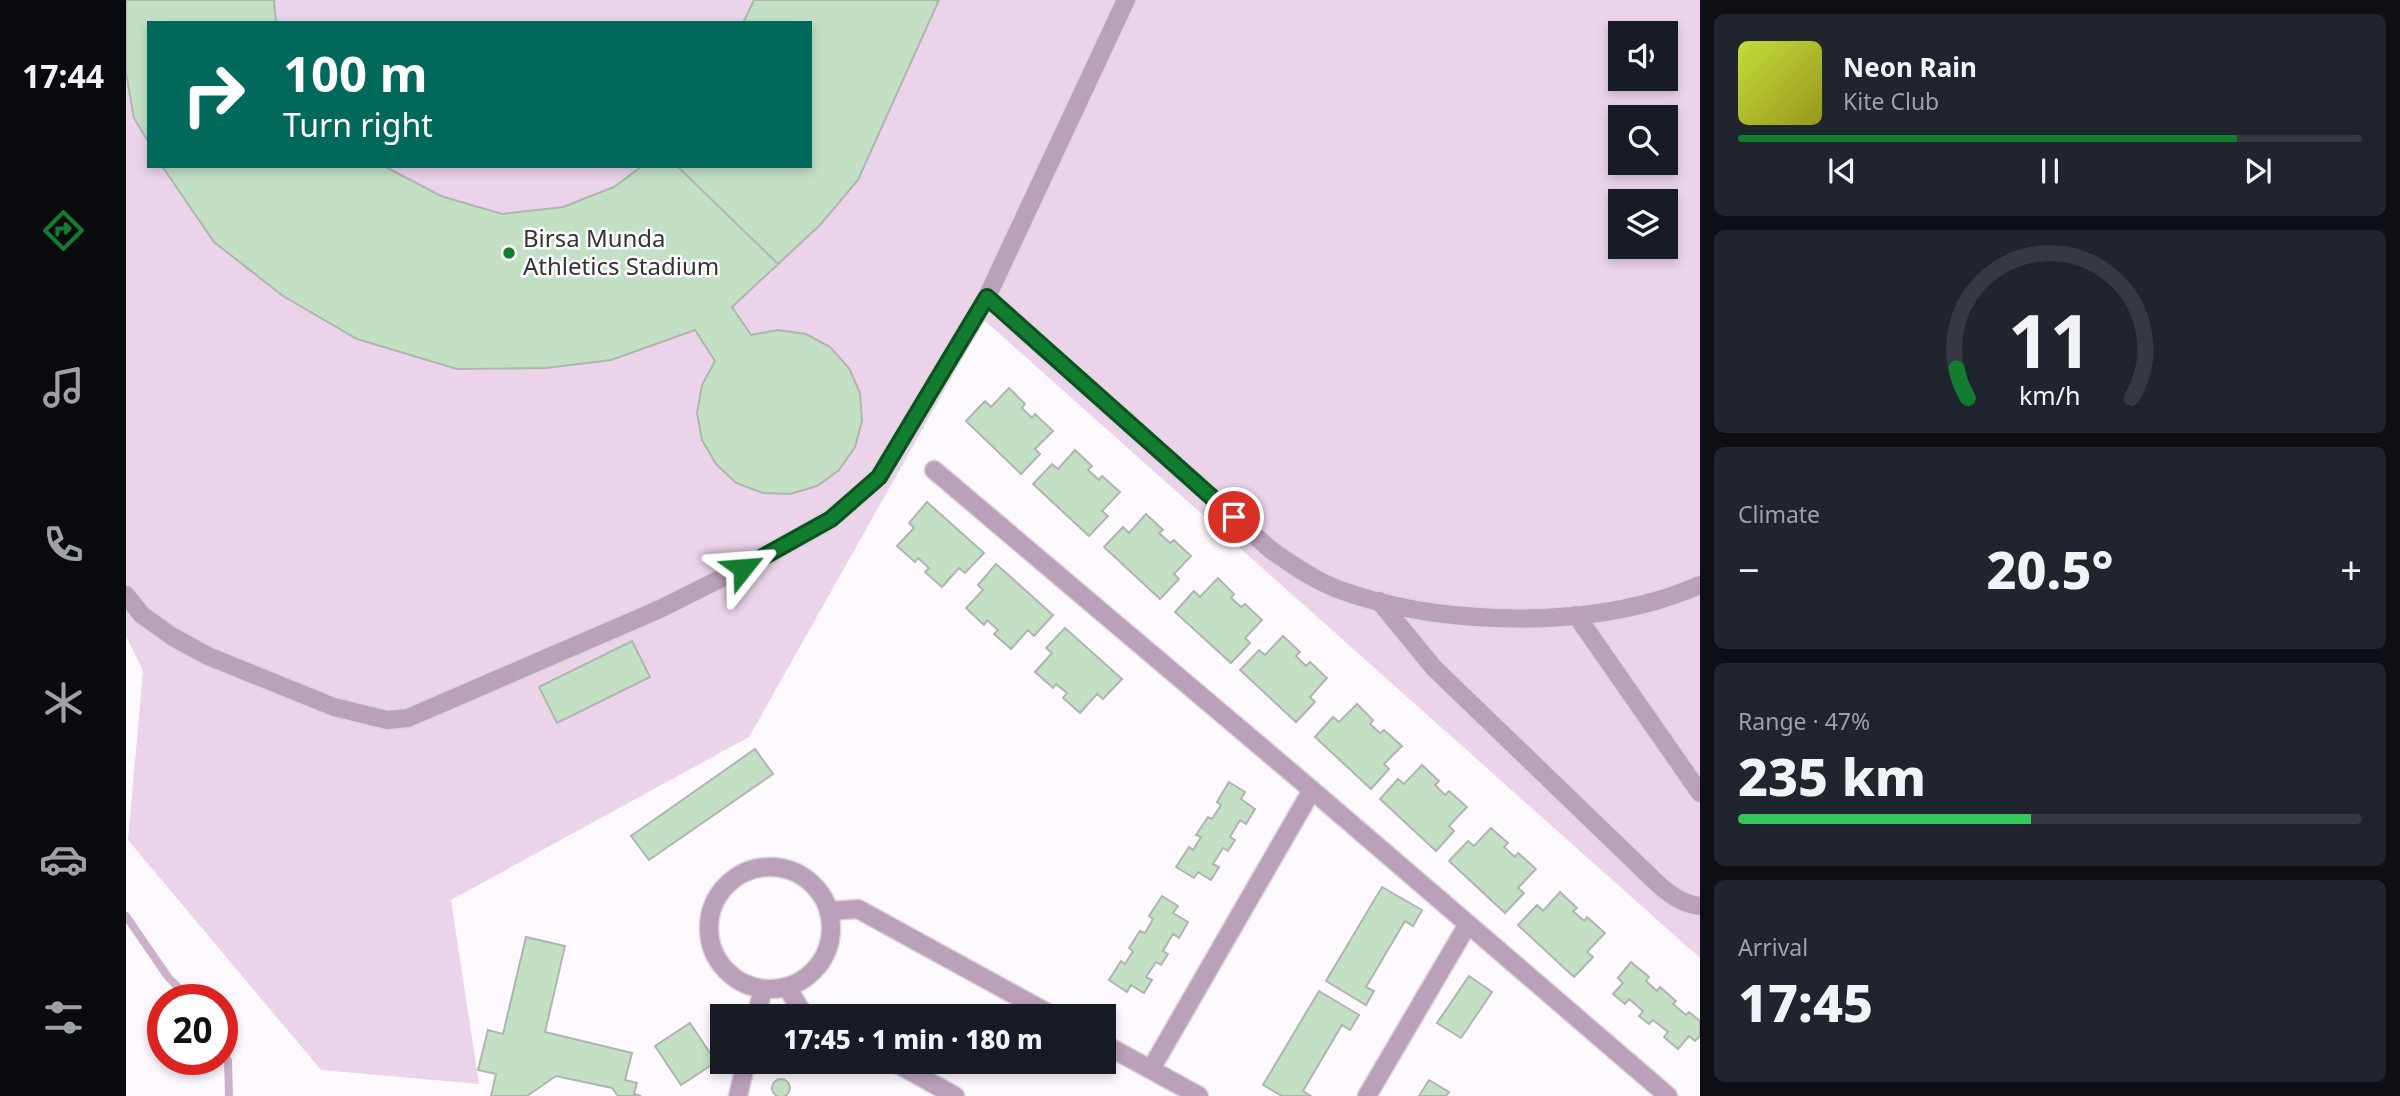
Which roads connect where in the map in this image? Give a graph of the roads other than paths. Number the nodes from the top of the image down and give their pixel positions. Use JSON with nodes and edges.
{"nodes":[{"id":1,"x":1126,"y":0,"type":"edge"},
{"id":2,"x":987,"y":297,"type":"junction"},
{"id":3,"x":934,"y":470,"type":"dead end"},
{"id":4,"x":1700,"y":585,"type":"edge"},
{"id":5,"x":126,"y":596,"type":"edge"},
{"id":6,"x":1379,"y":601,"type":"junction"},
{"id":7,"x":1576,"y":615,"type":"junction"},
{"id":8,"x":1312,"y":790,"type":"junction"},
{"id":9,"x":1700,"y":793,"type":"edge"},
{"id":10,"x":1700,"y":906,"type":"edge"},
{"id":11,"x":830,"y":911,"type":"junction"},
{"id":12,"x":1468,"y":924,"type":"junction"},
{"id":13,"x":787,"y":987,"type":"junction"},
{"id":14,"x":763,"y":989,"type":"junction"},
{"id":15,"x":759,"y":1004,"type":"edge"},
{"id":16,"x":797,"y":1004,"type":"edge"},
{"id":17,"x":1031,"y":1004,"type":"edge"},
{"id":18,"x":1116,"y":1050,"type":"edge"},
{"id":19,"x":1151,"y":1069,"type":"junction"},
{"id":20,"x":743,"y":1074,"type":"edge"},
{"id":21,"x":916,"y":1074,"type":"edge"},
{"id":22,"x":738,"y":1096,"type":"edge"},
{"id":23,"x":955,"y":1096,"type":"edge"},
{"id":24,"x":1199,"y":1096,"type":"edge"},
{"id":25,"x":1367,"y":1096,"type":"edge"},
{"id":26,"x":1668,"y":1096,"type":"edge"}],
"edges":[{"from":1,"to":2,"type":"lane"},
{"from":2,"to":5,"type":"lane"},
{"from":2,"to":6,"type":"lane"},
{"from":3,"to":8,"type":"lane"},
{"from":4,"to":7,"type":"lane"},
{"from":6,"to":7,"type":"lane"},
{"from":6,"to":10,"type":"lane"},
{"from":7,"to":9,"type":"lane"},
{"from":8,"to":12,"type":"lane"},
{"from":8,"to":19,"type":"lane"},
{"from":11,"to":13,"type":"lane"},
{"from":11,"to":14,"type":"lane"},
{"from":11,"to":17,"type":"lane"},
{"from":12,"to":25,"type":"lane"},
{"from":12,"to":26,"type":"lane"},
{"from":13,"to":14,"type":"lane"},
{"from":13,"to":16,"type":"lane"},
{"from":14,"to":15,"type":"lane"},
{"from":18,"to":19,"type":"lane"},
{"from":19,"to":24,"type":"lane"},
{"from":20,"to":22,"type":"lane"},
{"from":21,"to":23,"type":"lane"}]}
